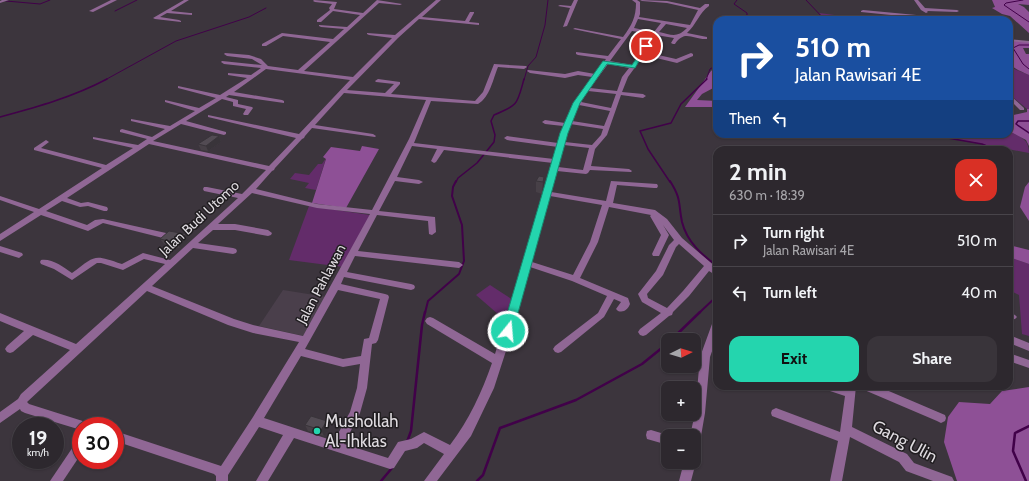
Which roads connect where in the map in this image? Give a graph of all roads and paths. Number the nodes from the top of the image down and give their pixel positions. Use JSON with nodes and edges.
{"nodes":[{"id":1,"x":7,"y":0,"type":"edge"},
{"id":2,"x":115,"y":0,"type":"edge"},
{"id":3,"x":187,"y":0,"type":"edge"},
{"id":4,"x":316,"y":0,"type":"edge"},
{"id":5,"x":404,"y":0,"type":"edge"},
{"id":6,"x":439,"y":0,"type":"edge"},
{"id":7,"x":576,"y":0,"type":"edge"},
{"id":8,"x":636,"y":0,"type":"edge"},
{"id":9,"x":642,"y":0,"type":"edge"},
{"id":10,"x":654,"y":0,"type":"edge"},
{"id":11,"x":916,"y":0,"type":"edge"},
{"id":12,"x":378,"y":1,"type":"edge"},
{"id":13,"x":0,"y":2,"type":"edge"},
{"id":14,"x":400,"y":4,"type":"junction"},
{"id":15,"x":165,"y":5,"type":"dead end"},
{"id":16,"x":707,"y":5,"type":"dead end"},
{"id":17,"x":177,"y":6,"type":"junction"},
{"id":18,"x":560,"y":6,"type":"dead end"},
{"id":19,"x":573,"y":7,"type":"junction"},
{"id":20,"x":396,"y":8,"type":"dead end"},
{"id":21,"x":701,"y":9,"type":"junction"},
{"id":22,"x":923,"y":9,"type":"junction"},
{"id":23,"x":332,"y":10,"type":"junction"},
{"id":24,"x":91,"y":11,"type":"dead end"},
{"id":25,"x":863,"y":11,"type":"dead end"},
{"id":26,"x":956,"y":11,"type":"dead end"},
{"id":27,"x":167,"y":12,"type":"junction"},
{"id":28,"x":472,"y":13,"type":"dead end"},
{"id":29,"x":190,"y":14,"type":"dead end"},
{"id":30,"x":362,"y":14,"type":"junction"},
{"id":31,"x":912,"y":16,"type":"edge"},
{"id":32,"x":929,"y":16,"type":"edge"},
{"id":33,"x":419,"y":18,"type":"junction"},
{"id":34,"x":637,"y":18,"type":"junction"},
{"id":35,"x":179,"y":21,"type":"dead end"},
{"id":36,"x":665,"y":22,"type":"junction"},
{"id":37,"x":466,"y":23,"type":"junction"},
{"id":38,"x":477,"y":24,"type":"dead end"},
{"id":39,"x":565,"y":26,"type":"dead end"},
{"id":40,"x":691,"y":27,"type":"junction"},
{"id":41,"x":347,"y":28,"type":"junction"},
{"id":42,"x":575,"y":29,"type":"dead end"},
{"id":43,"x":632,"y":29,"type":"junction"},
{"id":44,"x":655,"y":33,"type":"junction"},
{"id":45,"x":369,"y":34,"type":"dead end"},
{"id":46,"x":684,"y":34,"type":"junction"},
{"id":47,"x":266,"y":36,"type":"dead end"},
{"id":48,"x":396,"y":37,"type":"junction"},
{"id":49,"x":677,"y":37,"type":"junction"},
{"id":50,"x":275,"y":38,"type":"junction"},
{"id":51,"x":623,"y":38,"type":"junction"},
{"id":52,"x":706,"y":38,"type":"dead end"},
{"id":53,"x":259,"y":40,"type":"dead end"},
{"id":54,"x":1013,"y":40,"type":"edge"},
{"id":55,"x":334,"y":41,"type":"junction"},
{"id":56,"x":1029,"y":42,"type":"edge"},
{"id":57,"x":673,"y":43,"type":"dead end"},
{"id":58,"x":578,"y":53,"type":"dead end"},
{"id":59,"x":641,"y":53,"type":"junction"},
{"id":60,"x":227,"y":54,"type":"dead end"},
{"id":61,"x":691,"y":55,"type":"dead end"},
{"id":62,"x":607,"y":60,"type":"junction"},
{"id":63,"x":224,"y":62,"type":"dead end"},
{"id":64,"x":266,"y":67,"type":"junction"},
{"id":65,"x":524,"y":67,"type":"dead end"},
{"id":66,"x":633,"y":67,"type":"junction"},
{"id":67,"x":530,"y":70,"type":"dead end"},
{"id":68,"x":300,"y":72,"type":"junction"},
{"id":69,"x":230,"y":74,"type":"dead end"},
{"id":70,"x":596,"y":76,"type":"junction"},
{"id":71,"x":252,"y":77,"type":"junction"},
{"id":72,"x":354,"y":79,"type":"junction"},
{"id":73,"x":378,"y":81,"type":"dead end"},
{"id":74,"x":180,"y":87,"type":"dead end"},
{"id":75,"x":585,"y":89,"type":"junction"},
{"id":76,"x":343,"y":91,"type":"junction"},
{"id":77,"x":229,"y":93,"type":"junction"},
{"id":78,"x":619,"y":94,"type":"junction"},
{"id":79,"x":386,"y":95,"type":"junction"},
{"id":80,"x":643,"y":96,"type":"dead end"},
{"id":81,"x":219,"y":98,"type":"junction"},
{"id":82,"x":429,"y":99,"type":"junction"},
{"id":83,"x":1013,"y":100,"type":"edge"},
{"id":84,"x":167,"y":101,"type":"dead end"},
{"id":85,"x":282,"y":102,"type":"dead end"},
{"id":86,"x":576,"y":103,"type":"junction"},
{"id":87,"x":1022,"y":109,"type":"dead end"},
{"id":88,"x":199,"y":110,"type":"junction"},
{"id":89,"x":614,"y":110,"type":"junction"},
{"id":90,"x":246,"y":114,"type":"dead end"},
{"id":91,"x":210,"y":116,"type":"dead end"},
{"id":92,"x":134,"y":120,"type":"dead end"},
{"id":93,"x":180,"y":122,"type":"junction"},
{"id":94,"x":545,"y":122,"type":"dead end"},
{"id":95,"x":568,"y":124,"type":"junction"},
{"id":96,"x":312,"y":126,"type":"junction"},
{"id":97,"x":171,"y":128,"type":"junction"},
{"id":98,"x":606,"y":128,"type":"junction"},
{"id":99,"x":122,"y":131,"type":"dead end"},
{"id":100,"x":224,"y":133,"type":"dead end"},
{"id":101,"x":373,"y":136,"type":"dead end"},
{"id":102,"x":302,"y":137,"type":"junction"},
{"id":103,"x":95,"y":138,"type":"dead end"},
{"id":104,"x":507,"y":138,"type":"dead end"},
{"id":105,"x":151,"y":140,"type":"junction"},
{"id":106,"x":46,"y":142,"type":"dead end"},
{"id":107,"x":409,"y":144,"type":"junction"},
{"id":108,"x":561,"y":144,"type":"junction"},
{"id":109,"x":53,"y":146,"type":"dead end"},
{"id":110,"x":593,"y":147,"type":"junction"},
{"id":111,"x":139,"y":148,"type":"junction"},
{"id":112,"x":442,"y":148,"type":"junction"},
{"id":113,"x":44,"y":152,"type":"junction"},
{"id":114,"x":434,"y":160,"type":"dead end"},
{"id":115,"x":556,"y":165,"type":"junction"},
{"id":116,"x":108,"y":168,"type":"junction"},
{"id":117,"x":272,"y":169,"type":"junction"},
{"id":118,"x":587,"y":170,"type":"junction"},
{"id":119,"x":629,"y":171,"type":"dead end"},
{"id":120,"x":393,"y":179,"type":"junction"},
{"id":121,"x":419,"y":182,"type":"dead end"},
{"id":122,"x":654,"y":186,"type":"dead end"},
{"id":123,"x":207,"y":188,"type":"dead end"},
{"id":124,"x":251,"y":190,"type":"junction"},
{"id":125,"x":547,"y":193,"type":"junction"},
{"id":126,"x":244,"y":197,"type":"junction"},
{"id":127,"x":0,"y":198,"type":"edge"},
{"id":128,"x":61,"y":198,"type":"junction"},
{"id":129,"x":607,"y":205,"type":"junction"},
{"id":130,"x":104,"y":209,"type":"dead end"},
{"id":131,"x":40,"y":211,"type":"junction"},
{"id":132,"x":652,"y":212,"type":"junction"},
{"id":133,"x":374,"y":214,"type":"junction"},
{"id":134,"x":212,"y":227,"type":"junction"},
{"id":135,"x":432,"y":232,"type":"dead end"},
{"id":136,"x":268,"y":233,"type":"dead end"},
{"id":137,"x":163,"y":235,"type":"edge"},
{"id":138,"x":0,"y":238,"type":"edge"},
{"id":139,"x":679,"y":240,"type":"junction"},
{"id":140,"x":193,"y":245,"type":"junction"},
{"id":141,"x":0,"y":249,"type":"edge"},
{"id":142,"x":233,"y":251,"type":"dead end"},
{"id":143,"x":353,"y":253,"type":"junction"},
{"id":144,"x":656,"y":254,"type":"dead end"},
{"id":145,"x":19,"y":255,"type":"dead end"},
{"id":146,"x":44,"y":262,"type":"dead end"},
{"id":147,"x":171,"y":263,"type":"junction"},
{"id":148,"x":527,"y":263,"type":"junction"},
{"id":149,"x":458,"y":265,"type":"dead end"},
{"id":150,"x":708,"y":266,"type":"junction"},
{"id":151,"x":713,"y":270,"type":"edge"},
{"id":152,"x":342,"y":274,"type":"junction"},
{"id":153,"x":575,"y":279,"type":"junction"},
{"id":154,"x":336,"y":286,"type":"junction"},
{"id":155,"x":146,"y":287,"type":"junction"},
{"id":156,"x":411,"y":287,"type":"dead end"},
{"id":157,"x":612,"y":295,"type":"junction"},
{"id":158,"x":621,"y":309,"type":"dead end"},
{"id":159,"x":669,"y":313,"type":"junction"},
{"id":160,"x":0,"y":317,"type":"edge"},
{"id":161,"x":430,"y":322,"type":"dead end"},
{"id":162,"x":32,"y":330,"type":"junction"},
{"id":163,"x":643,"y":332,"type":"dead end"},
{"id":164,"x":713,"y":338,"type":"edge"},
{"id":165,"x":306,"y":340,"type":"junction"},
{"id":166,"x":1013,"y":341,"type":"edge"},
{"id":167,"x":10,"y":348,"type":"dead end"},
{"id":168,"x":1029,"y":348,"type":"edge"},
{"id":169,"x":78,"y":349,"type":"junction"},
{"id":170,"x":558,"y":349,"type":"dead end"},
{"id":171,"x":299,"y":352,"type":"junction"},
{"id":172,"x":1013,"y":358,"type":"edge"},
{"id":173,"x":366,"y":359,"type":"junction"},
{"id":174,"x":498,"y":361,"type":"junction"},
{"id":175,"x":1029,"y":364,"type":"edge"},
{"id":176,"x":850,"y":390,"type":"edge"},
{"id":177,"x":875,"y":390,"type":"edge"},
{"id":178,"x":22,"y":402,"type":"junction"},
{"id":179,"x":776,"y":414,"type":"dead end"},
{"id":180,"x":0,"y":418,"type":"edge"},
{"id":181,"x":940,"y":418,"type":"dead end"},
{"id":182,"x":257,"y":421,"type":"junction"},
{"id":183,"x":72,"y":422,"type":"edge"},
{"id":184,"x":697,"y":429,"type":"edge"},
{"id":185,"x":291,"y":432,"type":"junction"},
{"id":186,"x":845,"y":434,"type":"junction"},
{"id":187,"x":652,"y":435,"type":"dead end"},
{"id":188,"x":661,"y":438,"type":"edge"},
{"id":189,"x":124,"y":439,"type":"edge"},
{"id":190,"x":336,"y":447,"type":"junction"},
{"id":191,"x":452,"y":452,"type":"junction"},
{"id":192,"x":72,"y":458,"type":"edge"},
{"id":193,"x":688,"y":469,"type":"edge"},
{"id":194,"x":222,"y":478,"type":"edge"},
{"id":195,"x":56,"y":481,"type":"edge"},
{"id":196,"x":262,"y":481,"type":"edge"},
{"id":197,"x":430,"y":481,"type":"edge"},
{"id":198,"x":685,"y":481,"type":"edge"},
{"id":199,"x":836,"y":481,"type":"edge"},
{"id":200,"x":948,"y":481,"type":"edge"}],
"edges":[{"from":1,"to":13,"type":"street"},
{"from":2,"to":24,"type":"street"},
{"from":3,"to":17,"type":"street"},
{"from":4,"to":23,"type":"street"},
{"from":5,"to":14,"type":"street"},
{"from":6,"to":33,"type":"street","name":"Jalan Budi Utomo"},
{"from":7,"to":19,"type":"street"},
{"from":8,"to":34,"type":"street"},
{"from":9,"to":10,"type":"street"},
{"from":10,"to":21,"type":"street"},
{"from":11,"to":22,"type":"street"},
{"from":12,"to":14,"type":"street"},
{"from":12,"to":30,"type":"street"},
{"from":14,"to":20,"type":"street"},
{"from":15,"to":17,"type":"street"},
{"from":16,"to":21,"type":"street"},
{"from":17,"to":27,"type":"street"},
{"from":18,"to":19,"type":"street"},
{"from":19,"to":39,"type":"street"},
{"from":21,"to":40,"type":"street"},
{"from":22,"to":26,"type":"street"},
{"from":22,"to":32,"type":"street"},
{"from":23,"to":30,"type":"street"},
{"from":23,"to":41,"type":"street"},
{"from":25,"to":31,"type":"street"},
{"from":27,"to":29,"type":"street"},
{"from":27,"to":35,"type":"street"},
{"from":28,"to":37,"type":"street"},
{"from":30,"to":41,"type":"street"},
{"from":33,"to":37,"type":"street"},
{"from":33,"to":48,"type":"street","name":"Jalan Budi Utomo"},
{"from":34,"to":36,"type":"street"},
{"from":34,"to":43,"type":"street"},
{"from":36,"to":40,"type":"street"},
{"from":36,"to":44,"type":"street"},
{"from":37,"to":38,"type":"street"},
{"from":40,"to":46,"type":"street"},
{"from":41,"to":55,"type":"street"},
{"from":42,"to":51,"type":"street"},
{"from":43,"to":44,"type":"street"},
{"from":43,"to":51,"type":"street"},
{"from":44,"to":49,"type":"street"},
{"from":44,"to":59,"type":"street"},
{"from":45,"to":48,"type":"street"},
{"from":46,"to":49,"type":"street"},
{"from":46,"to":52,"type":"street"},
{"from":47,"to":50,"type":"street"},
{"from":48,"to":72,"type":"street","name":"Jalan Budi Utomo"},
{"from":49,"to":57,"type":"street"},
{"from":50,"to":53,"type":"street"},
{"from":50,"to":55,"type":"street"},
{"from":51,"to":62,"type":"street"},
{"from":54,"to":56,"type":"street"},
{"from":55,"to":68,"type":"street"},
{"from":58,"to":62,"type":"street"},
{"from":59,"to":61,"type":"street"},
{"from":59,"to":66,"type":"street"},
{"from":60,"to":64,"type":"street"},
{"from":62,"to":66,"type":"street"},
{"from":62,"to":70,"type":"street"},
{"from":63,"to":64,"type":"street"},
{"from":64,"to":68,"type":"street"},
{"from":64,"to":71,"type":"street"},
{"from":65,"to":82,"type":"street"},
{"from":66,"to":78,"type":"street"},
{"from":67,"to":70,"type":"street"},
{"from":68,"to":72,"type":"street"},
{"from":69,"to":71,"type":"street"},
{"from":70,"to":75,"type":"street"},
{"from":71,"to":77,"type":"street"},
{"from":72,"to":76,"type":"street","name":"Jalan Budi Utomo"},
{"from":73,"to":79,"type":"street"},
{"from":74,"to":81,"type":"street"},
{"from":75,"to":78,"type":"street"},
{"from":75,"to":86,"type":"street"},
{"from":76,"to":79,"type":"street"},
{"from":76,"to":96,"type":"street","name":"Jalan Budi Utomo"},
{"from":77,"to":81,"type":"street"},
{"from":77,"to":85,"type":"street"},
{"from":78,"to":80,"type":"street"},
{"from":78,"to":89,"type":"street"},
{"from":79,"to":82,"type":"street"},
{"from":81,"to":88,"type":"street"},
{"from":81,"to":90,"type":"street"},
{"from":82,"to":107,"type":"street","name":"Jalan Pahlawan"},
{"from":83,"to":87,"type":"street"},
{"from":84,"to":88,"type":"street"},
{"from":86,"to":89,"type":"street"},
{"from":86,"to":95,"type":"street"},
{"from":88,"to":93,"type":"street"},
{"from":89,"to":98,"type":"street"},
{"from":91,"to":102,"type":"street"},
{"from":92,"to":97,"type":"street"},
{"from":93,"to":97,"type":"street"},
{"from":93,"to":100,"type":"street"},
{"from":94,"to":95,"type":"street"},
{"from":95,"to":98,"type":"street"},
{"from":95,"to":108,"type":"street"},
{"from":96,"to":101,"type":"street"},
{"from":96,"to":102,"type":"street","name":"Jalan Budi Utomo"},
{"from":97,"to":105,"type":"street"},
{"from":98,"to":110,"type":"street"},
{"from":99,"to":105,"type":"street"},
{"from":102,"to":117,"type":"street","name":"Jalan Budi Utomo"},
{"from":103,"to":111,"type":"street"},
{"from":104,"to":108,"type":"street"},
{"from":105,"to":111,"type":"street"},
{"from":105,"to":117,"type":"street"},
{"from":106,"to":113,"type":"street"},
{"from":107,"to":112,"type":"street"},
{"from":107,"to":120,"type":"street","name":"Jalan Pahlawan"},
{"from":108,"to":110,"type":"street"},
{"from":108,"to":115,"type":"street"},
{"from":109,"to":113,"type":"street"},
{"from":110,"to":118,"type":"street"},
{"from":111,"to":116,"type":"street"},
{"from":112,"to":114,"type":"street"},
{"from":112,"to":115,"type":"street"},
{"from":113,"to":116,"type":"street"},
{"from":115,"to":118,"type":"street"},
{"from":115,"to":125,"type":"street"},
{"from":116,"to":128,"type":"street"},
{"from":117,"to":124,"type":"street","name":"Jalan Budi Utomo"},
{"from":118,"to":119,"type":"street"},
{"from":120,"to":121,"type":"street"},
{"from":120,"to":133,"type":"street","name":"Jalan Pahlawan"},
{"from":122,"to":129,"type":"street"},
{"from":123,"to":126,"type":"street"},
{"from":124,"to":126,"type":"street","name":"Jalan Budi Utomo"},
{"from":124,"to":133,"type":"street"},
{"from":125,"to":129,"type":"street"},
{"from":125,"to":148,"type":"street"},
{"from":126,"to":134,"type":"street","name":"Jalan Budi Utomo"},
{"from":127,"to":131,"type":"street"},
{"from":128,"to":130,"type":"street"},
{"from":128,"to":131,"type":"street"},
{"from":129,"to":132,"type":"street"},
{"from":129,"to":153,"type":"street"},
{"from":131,"to":137,"type":"street"},
{"from":131,"to":138,"type":"street"},
{"from":132,"to":139,"type":"street"},
{"from":132,"to":144,"type":"street"},
{"from":133,"to":135,"type":"street"},
{"from":133,"to":143,"type":"street","name":"Jalan Pahlawan"},
{"from":134,"to":136,"type":"street"},
{"from":134,"to":140,"type":"street","name":"Jalan Budi Utomo"},
{"from":139,"to":150,"type":"street"},
{"from":139,"to":159,"type":"street"},
{"from":140,"to":142,"type":"street"},
{"from":140,"to":147,"type":"street","name":"Jalan Budi Utomo"},
{"from":141,"to":145,"type":"street"},
{"from":143,"to":149,"type":"street"},
{"from":143,"to":152,"type":"street","name":"Jalan Pahlawan"},
{"from":146,"to":147,"type":"street"},
{"from":147,"to":155,"type":"street","name":"Jalan Budi Utomo"},
{"from":148,"to":153,"type":"street"},
{"from":148,"to":174,"type":"street"},
{"from":150,"to":151,"type":"street"},
{"from":150,"to":159,"type":"street"},
{"from":152,"to":154,"type":"street","name":"Jalan Pahlawan"},
{"from":152,"to":156,"type":"street"},
{"from":153,"to":157,"type":"street"},
{"from":154,"to":165,"type":"street","name":"Jalan Pahlawan"},
{"from":154,"to":173,"type":"street"},
{"from":155,"to":165,"type":"street"},
{"from":155,"to":169,"type":"street","name":"Jalan Budi Utomo"},
{"from":157,"to":158,"type":"street"},
{"from":157,"to":170,"type":"street"},
{"from":159,"to":163,"type":"street"},
{"from":160,"to":162,"type":"street"},
{"from":161,"to":174,"type":"street"},
{"from":162,"to":167,"type":"street"},
{"from":162,"to":169,"type":"street"},
{"from":164,"to":184,"type":"street"},
{"from":165,"to":171,"type":"street","name":"Jalan Pahlawan"},
{"from":166,"to":168,"type":"street"},
{"from":169,"to":178,"type":"street","name":"Jalan Budi Utomo"},
{"from":171,"to":173,"type":"street"},
{"from":171,"to":182,"type":"street","name":"Jalan Pahlawan"},
{"from":172,"to":175,"type":"street"},
{"from":173,"to":190,"type":"street"},
{"from":174,"to":191,"type":"street"},
{"from":176,"to":186,"type":"street"},
{"from":177,"to":181,"type":"street"},
{"from":178,"to":180,"type":"street","name":"Jalan Budi Utomo"},
{"from":178,"to":183,"type":"street"},
{"from":179,"to":186,"type":"street","name":"Gang Ulin"},
{"from":182,"to":185,"type":"street"},
{"from":182,"to":194,"type":"street","name":"Jalan Pahlawan"},
{"from":185,"to":190,"type":"street"},
{"from":185,"to":196,"type":"street"},
{"from":186,"to":199,"type":"street"},
{"from":186,"to":200,"type":"street","name":"Gang Ulin"},
{"from":187,"to":188,"type":"street"},
{"from":189,"to":194,"type":"street"},
{"from":190,"to":191,"type":"street"},
{"from":191,"to":197,"type":"street"},
{"from":192,"to":195,"type":"street"},
{"from":193,"to":198,"type":"street"}]}
